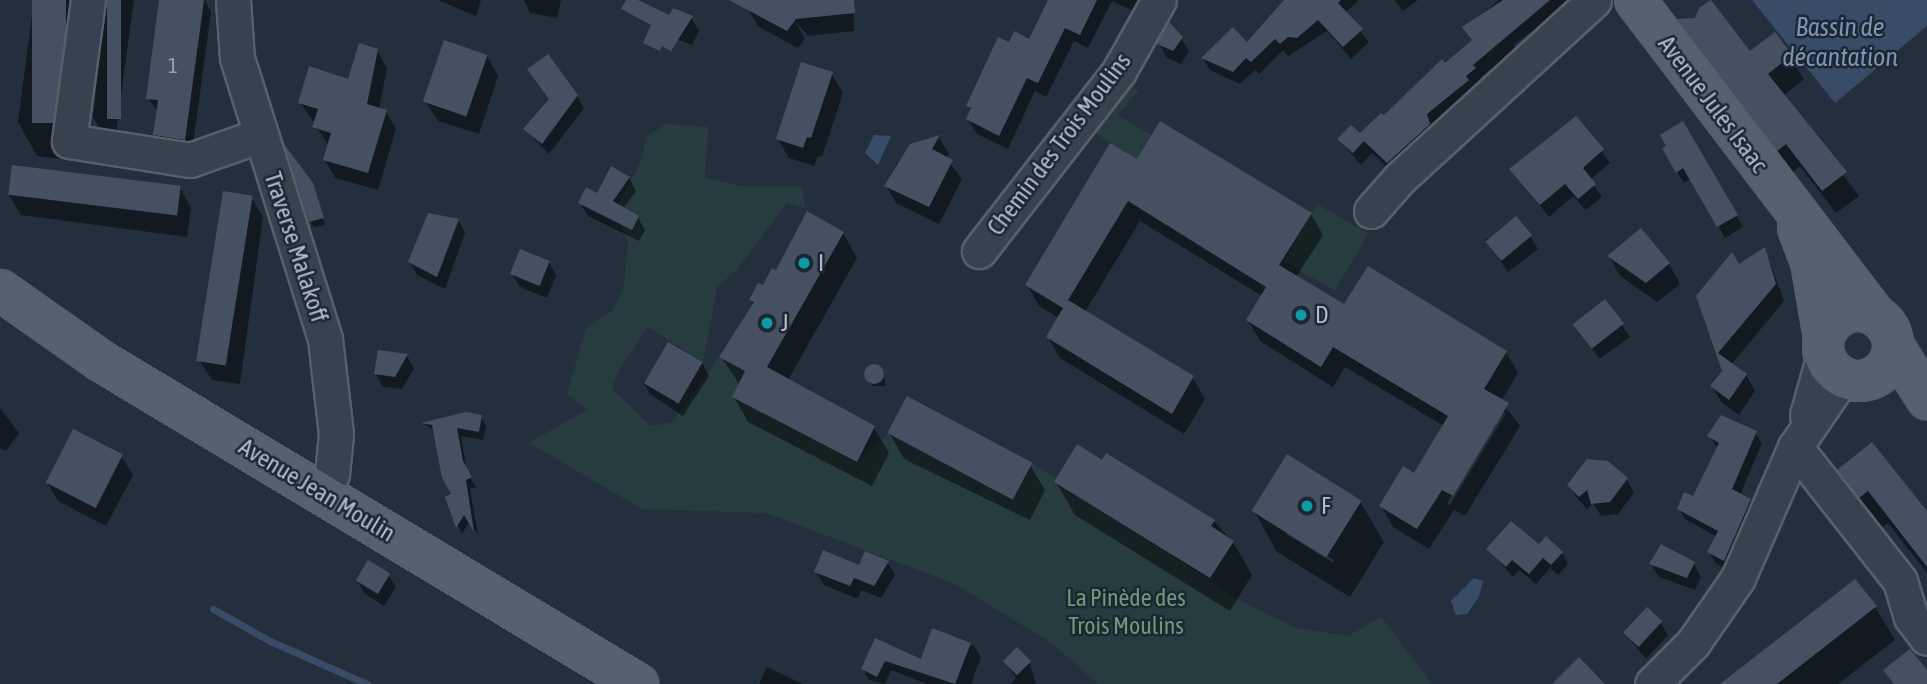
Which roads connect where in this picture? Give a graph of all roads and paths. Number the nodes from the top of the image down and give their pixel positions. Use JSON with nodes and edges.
{"nodes":[{"id":1,"x":88,"y":0,"type":"edge"},
{"id":2,"x":233,"y":0,"type":"edge"},
{"id":3,"x":1159,"y":0,"type":"edge"},
{"id":4,"x":1594,"y":0,"type":"edge"},
{"id":5,"x":1635,"y":0,"type":"edge"},
{"id":6,"x":261,"y":135,"type":"junction"},
{"id":7,"x":1791,"y":208,"type":"junction"},
{"id":8,"x":1371,"y":211,"type":"dead end"},
{"id":9,"x":979,"y":251,"type":"dead end"},
{"id":10,"x":0,"y":290,"type":"edge"},
{"id":11,"x":1874,"y":314,"type":"junction"},
{"id":12,"x":1830,"y":357,"type":"junction"},
{"id":13,"x":1888,"y":360,"type":"junction"},
{"id":14,"x":1927,"y":402,"type":"edge"},
{"id":15,"x":1799,"y":441,"type":"junction"},
{"id":16,"x":321,"y":495,"type":"junction"},
{"id":17,"x":1927,"y":638,"type":"edge"},
{"id":18,"x":638,"y":684,"type":"edge"},
{"id":19,"x":1651,"y":684,"type":"edge"}],
"edges":[{"from":1,"to":6,"type":"street"},
{"from":2,"to":6,"type":"street","name":"Traverse Malakoff"},
{"from":3,"to":9,"type":"street","name":"Chemin des Trois Moulins"},
{"from":4,"to":8,"type":"street"},
{"from":5,"to":7,"type":"main road","name":"Avenue Jules Isaac"},
{"from":6,"to":16,"type":"street","name":"Traverse Malakoff"},
{"from":7,"to":11,"type":"main road","name":"Avenue Jules Isaac"},
{"from":7,"to":12,"type":"main road","name":"Avenue Jules Isaac"},
{"from":10,"to":16,"type":"main road","name":"Avenue Jean Moulin"},
{"from":11,"to":12,"type":"main road"},
{"from":11,"to":13,"type":"main road"},
{"from":12,"to":13,"type":"main road"},
{"from":12,"to":15,"type":"street"},
{"from":13,"to":14,"type":"main road"},
{"from":15,"to":17,"type":"street"},
{"from":15,"to":19,"type":"street"},
{"from":16,"to":18,"type":"main road","name":"Avenue Jean Moulin"}]}
